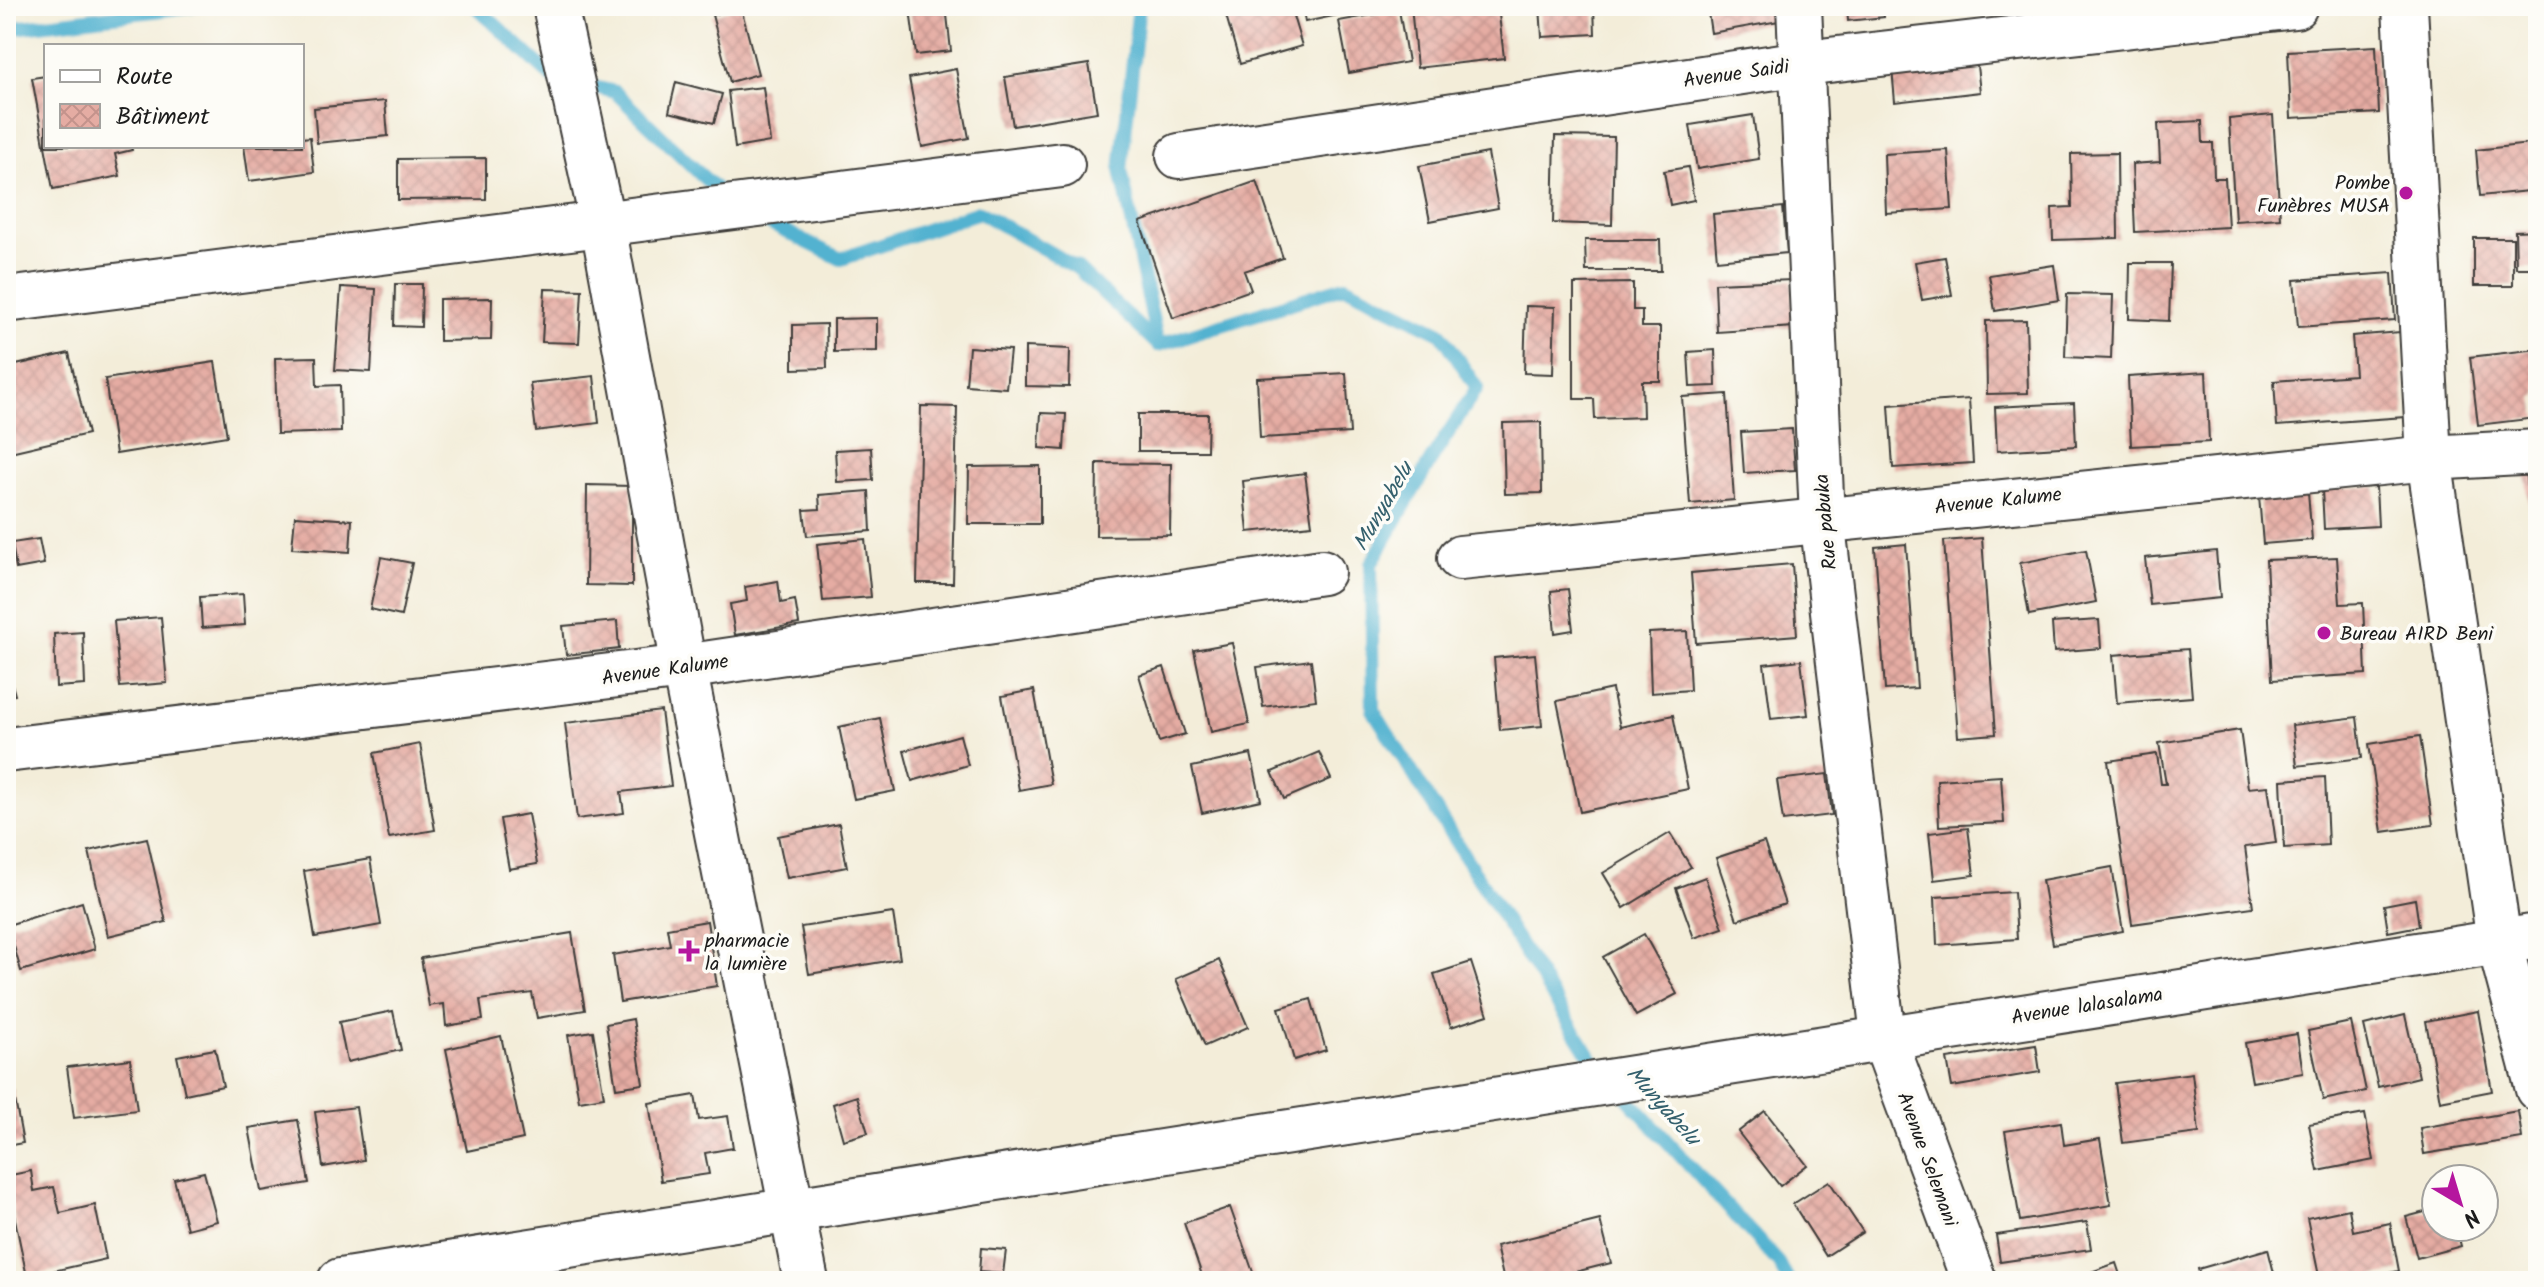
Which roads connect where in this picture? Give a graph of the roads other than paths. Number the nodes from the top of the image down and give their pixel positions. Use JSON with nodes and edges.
{"nodes":[{"id":1,"x":555,"y":6,"type":"edge"},
{"id":2,"x":1799,"y":6,"type":"edge"},
{"id":3,"x":2295,"y":6,"type":"edge"},
{"id":4,"x":2405,"y":6,"type":"edge"},
{"id":5,"x":1803,"y":63,"type":"junction"},
{"id":6,"x":1179,"y":156,"type":"dead end"},
{"id":7,"x":1062,"y":165,"type":"dead end"},
{"id":8,"x":603,"y":225,"type":"junction"},
{"id":9,"x":6,"y":300,"type":"edge"},
{"id":10,"x":2538,"y":452,"type":"edge"},
{"id":11,"x":2429,"y":458,"type":"junction"},
{"id":12,"x":1822,"y":518,"type":"junction"},
{"id":13,"x":1460,"y":558,"type":"dead end"},
{"id":14,"x":1322,"y":572,"type":"dead end"},
{"id":15,"x":684,"y":667,"type":"junction"},
{"id":16,"x":6,"y":750,"type":"edge"},
{"id":17,"x":2518,"y":939,"type":"edge"},
{"id":18,"x":1883,"y":1036,"type":"junction"},
{"id":19,"x":2538,"y":1089,"type":"edge"},
{"id":20,"x":791,"y":1209,"type":"junction"},
{"id":21,"x":340,"y":1281,"type":"edge"},
{"id":22,"x":806,"y":1281,"type":"edge"},
{"id":23,"x":1974,"y":1281,"type":"edge"}],
"edges":[{"from":1,"to":8,"type":"street"},
{"from":2,"to":5,"type":"street","name":"Rue pabuka"},
{"from":3,"to":5,"type":"street","name":"Avenue Saidi"},
{"from":4,"to":11,"type":"street"},
{"from":5,"to":6,"type":"street","name":"Avenue Saidi"},
{"from":5,"to":12,"type":"street","name":"Rue pabuka"},
{"from":7,"to":8,"type":"street"},
{"from":8,"to":9,"type":"street"},
{"from":8,"to":15,"type":"street"},
{"from":10,"to":11,"type":"street","name":"Avenue Kalume"},
{"from":11,"to":12,"type":"street","name":"Avenue Kalume"},
{"from":11,"to":17,"type":"street"},
{"from":12,"to":13,"type":"street","name":"Avenue Kalume"},
{"from":12,"to":18,"type":"street","name":"Rue pabuka"},
{"from":14,"to":15,"type":"street","name":"Avenue Kalume"},
{"from":15,"to":16,"type":"street","name":"Avenue Kalume"},
{"from":15,"to":20,"type":"street"},
{"from":17,"to":18,"type":"street","name":"Avenue lalasalama"},
{"from":17,"to":19,"type":"street"},
{"from":18,"to":20,"type":"street","name":"Avenue lalasalama"},
{"from":18,"to":23,"type":"street","name":"Avenue Selemani"},
{"from":20,"to":21,"type":"street","name":"Avenue lalasalama"},
{"from":20,"to":22,"type":"street"}]}
